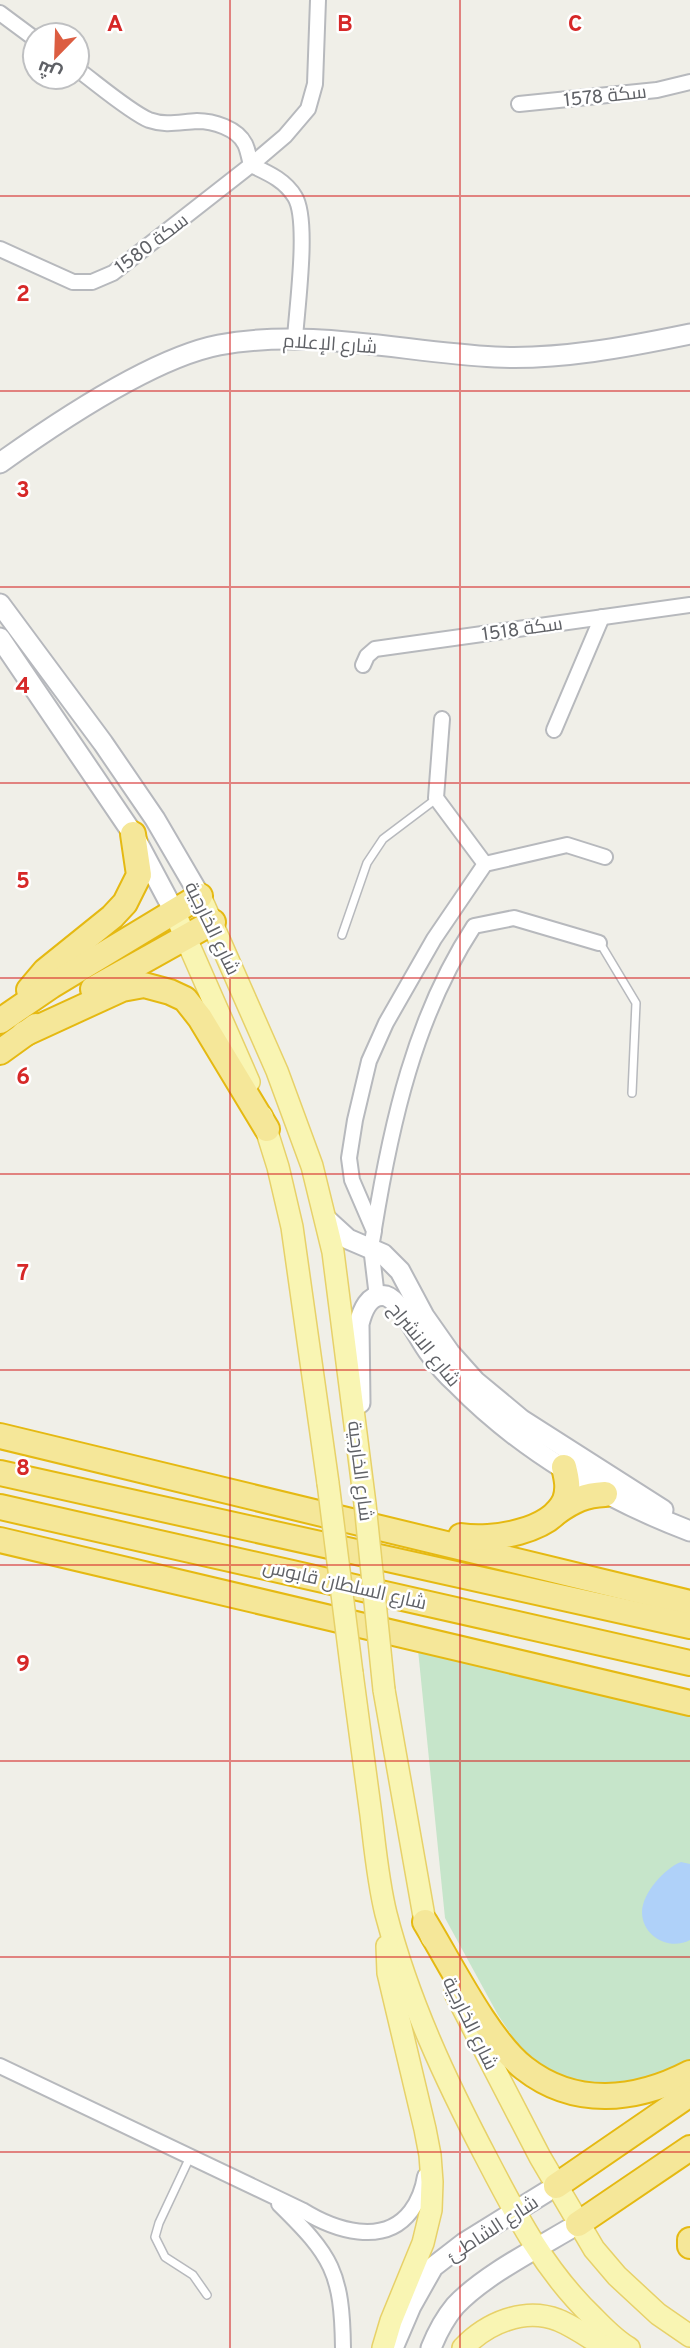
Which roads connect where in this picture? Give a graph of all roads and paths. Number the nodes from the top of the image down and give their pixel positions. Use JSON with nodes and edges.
{"nodes":[{"id":1,"x":318,"y":0,"type":"edge"},
{"id":2,"x":0,"y":13,"type":"edge"},
{"id":3,"x":21,"y":28,"type":"edge"},
{"id":4,"x":91,"y":79,"type":"edge"},
{"id":5,"x":690,"y":82,"type":"edge"},
{"id":6,"x":519,"y":104,"type":"dead end"},
{"id":7,"x":251,"y":164,"type":"junction"},
{"id":8,"x":0,"y":249,"type":"edge"},
{"id":9,"x":690,"y":334,"type":"edge"},
{"id":10,"x":295,"y":338,"type":"junction"},
{"id":11,"x":0,"y":463,"type":"edge"},
{"id":12,"x":0,"y":604,"type":"edge"},
{"id":13,"x":690,"y":605,"type":"edge"},
{"id":14,"x":602,"y":617,"type":"junction"},
{"id":15,"x":0,"y":638,"type":"edge"},
{"id":16,"x":363,"y":665,"type":"dead end"},
{"id":17,"x":442,"y":719,"type":"dead end"},
{"id":18,"x":554,"y":730,"type":"dead end"},
{"id":19,"x":436,"y":798,"type":"junction"},
{"id":20,"x":133,"y":834,"type":"junction"},
{"id":21,"x":606,"y":857,"type":"dead end"},
{"id":22,"x":485,"y":864,"type":"junction"},
{"id":23,"x":200,"y":896,"type":"junction"},
{"id":24,"x":174,"y":911,"type":"junction"},
{"id":25,"x":213,"y":922,"type":"junction"},
{"id":26,"x":342,"y":935,"type":"dead end"},
{"id":27,"x":185,"y":937,"type":"junction"},
{"id":28,"x":599,"y":943,"type":"joint"},
{"id":29,"x":11,"y":1023,"type":"edge"},
{"id":30,"x":0,"y":1052,"type":"edge"},
{"id":31,"x":632,"y":1093,"type":"dead end"},
{"id":32,"x":267,"y":1129,"type":"junction"},
{"id":33,"x":325,"y":1218,"type":"junction"},
{"id":34,"x":372,"y":1239,"type":"junction"},
{"id":35,"x":377,"y":1297,"type":"junction"},
{"id":36,"x":0,"y":1436,"type":"edge"},
{"id":37,"x":360,"y":1464,"type":"junction"},
{"id":38,"x":564,"y":1467,"type":"junction"},
{"id":39,"x":0,"y":1474,"type":"edge"},
{"id":40,"x":606,"y":1494,"type":"junction"},
{"id":41,"x":0,"y":1507,"type":"edge"},
{"id":42,"x":660,"y":1508,"type":"junction"},
{"id":43,"x":558,"y":1512,"type":"junction"},
{"id":44,"x":324,"y":1515,"type":"junction"},
{"id":45,"x":690,"y":1530,"type":"edge"},
{"id":46,"x":0,"y":1540,"type":"edge"},
{"id":47,"x":690,"y":1603,"type":"edge"},
{"id":48,"x":690,"y":1626,"type":"edge"},
{"id":49,"x":690,"y":1663,"type":"edge"},
{"id":50,"x":690,"y":1703,"type":"edge"},
{"id":51,"x":386,"y":1913,"type":"junction"},
{"id":52,"x":425,"y":1922,"type":"junction"},
{"id":53,"x":0,"y":2066,"type":"edge"},
{"id":54,"x":690,"y":2073,"type":"edge"},
{"id":55,"x":690,"y":2094,"type":"edge"},
{"id":56,"x":425,"y":2129,"type":"junction"},
{"id":57,"x":690,"y":2148,"type":"edge"},
{"id":58,"x":190,"y":2157,"type":"junction"},
{"id":59,"x":556,"y":2186,"type":"junction"},
{"id":60,"x":271,"y":2195,"type":"junction"},
{"id":61,"x":514,"y":2213,"type":"junction"},
{"id":62,"x":578,"y":2224,"type":"junction"},
{"id":63,"x":690,"y":2240,"type":"edge"},
{"id":64,"x":690,"y":2246,"type":"edge"},
{"id":65,"x":536,"y":2250,"type":"junction"},
{"id":66,"x":207,"y":2295,"type":"dead end"},
{"id":67,"x":690,"y":2336,"type":"edge"},
{"id":68,"x":343,"y":2348,"type":"edge"},
{"id":69,"x":383,"y":2348,"type":"edge"},
{"id":70,"x":393,"y":2348,"type":"edge"},
{"id":71,"x":431,"y":2348,"type":"edge"},
{"id":72,"x":463,"y":2348,"type":"edge"},
{"id":73,"x":606,"y":2348,"type":"edge"},
{"id":74,"x":629,"y":2348,"type":"edge"}],
"edges":[{"from":1,"to":7,"type":"street","name":"سكة 1580"},
{"from":2,"to":3,"type":"street"},
{"from":4,"to":7,"type":"street"},
{"from":5,"to":6,"type":"street","name":"سكة 1578"},
{"from":7,"to":8,"type":"street","name":"سكة 1580"},
{"from":7,"to":10,"type":"street"},
{"from":9,"to":10,"type":"main road","name":"شارع الإعلام"},
{"from":10,"to":11,"type":"main road","name":"شارع الإعلام"},
{"from":12,"to":23,"type":"main road","name":"شارع الخارجية"},
{"from":13,"to":14,"type":"street","name":"سكة 1518"},
{"from":14,"to":16,"type":"street","name":"سكة 1518"},
{"from":14,"to":18,"type":"street"},
{"from":15,"to":20,"type":"main road","name":"شارع الخارجية"},
{"from":17,"to":19,"type":"street"},
{"from":19,"to":22,"type":"street"},
{"from":19,"to":26,"type":"lane"},
{"from":20,"to":24,"type":"main road","name":"شارع الخارجية"},
{"from":20,"to":29,"type":"highway"},
{"from":21,"to":22,"type":"street"},
{"from":22,"to":34,"type":"street"},
{"from":23,"to":24,"type":"highway"},
{"from":23,"to":25,"type":"main road","name":"شارع الخارجية"},
{"from":24,"to":27,"type":"main road","name":"شارع الخارجية"},
{"from":24,"to":29,"type":"highway"},
{"from":25,"to":27,"type":"highway"},
{"from":25,"to":33,"type":"main road","name":"شارع الخارجية"},
{"from":27,"to":29,"type":"highway"},
{"from":27,"to":32,"type":"main road","name":"شارع الخارجية"},
{"from":28,"to":31,"type":"lane"},
{"from":28,"to":34,"type":"street"},
{"from":29,"to":30,"type":"highway"},
{"from":29,"to":32,"type":"highway"},
{"from":32,"to":51,"type":"main road","name":"شارع الخارجية","bridge":true},
{"from":33,"to":34,"type":"main road","name":"شارع الانشراح"},
{"from":33,"to":37,"type":"main road","name":"شارع الخارجية"},
{"from":34,"to":35,"type":"street"},
{"from":34,"to":42,"type":"main road","name":"شارع الانشراح"},
{"from":35,"to":37,"type":"main road","name":"شارع الانشراح"},
{"from":35,"to":38,"type":"main road","name":"شارع الانشراح"},
{"from":36,"to":44,"type":"highway"},
{"from":37,"to":52,"type":"main road","name":"شارع الخارجية","bridge":true},
{"from":38,"to":40,"type":"main road","name":"شارع الانشراح"},
{"from":38,"to":43,"type":"highway"},
{"from":39,"to":48,"type":"highway","name":"شارع السلطان قابوس"},
{"from":40,"to":42,"type":"main road"},
{"from":40,"to":43,"type":"highway"},
{"from":40,"to":45,"type":"main road","name":"شارع الانشراح"},
{"from":41,"to":49,"type":"highway","name":"شارع السلطان قابوس"},
{"from":42,"to":45,"type":"main road","name":"شارع الانشراح"},
{"from":43,"to":44,"type":"highway"},
{"from":44,"to":47,"type":"highway"},
{"from":46,"to":50,"type":"highway"},
{"from":51,"to":56,"type":"main road"},
{"from":51,"to":61,"type":"main road","name":"شارع الخارجية"},
{"from":52,"to":54,"type":"highway"},
{"from":52,"to":59,"type":"main road","name":"شارع الخارجية"},
{"from":53,"to":58,"type":"street"},
{"from":55,"to":59,"type":"highway"},
{"from":56,"to":60,"type":"street"},
{"from":56,"to":69,"type":"main road"},
{"from":57,"to":62,"type":"highway"},
{"from":58,"to":60,"type":"street"},
{"from":58,"to":66,"type":"lane"},
{"from":59,"to":61,"type":"main road","name":"شارع الشاطئ"},
{"from":59,"to":62,"type":"main road","name":"شارع الخارجية"},
{"from":60,"to":68,"type":"street"},
{"from":61,"to":65,"type":"main road","name":"شارع الخارجية"},
{"from":61,"to":70,"type":"main road","name":"شارع الشاطئ"},
{"from":62,"to":65,"type":"main road"},
{"from":62,"to":67,"type":"main road","name":"شارع الخارجية"},
{"from":63,"to":64,"type":"highway"},
{"from":65,"to":71,"type":"main road"},
{"from":65,"to":74,"type":"main road","name":"شارع الخارجية"},
{"from":72,"to":73,"type":"main road"}]}
